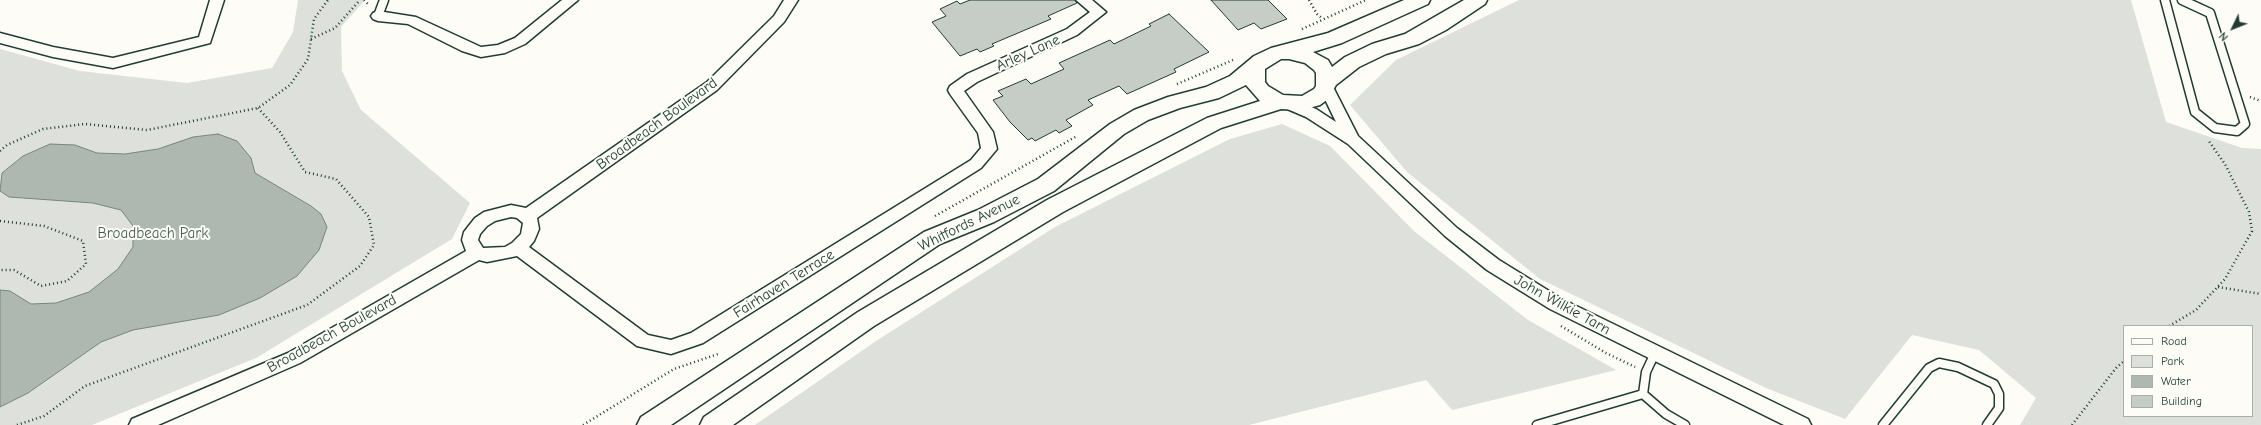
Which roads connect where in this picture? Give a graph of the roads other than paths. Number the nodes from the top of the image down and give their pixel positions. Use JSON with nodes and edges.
{"nodes":[{"id":1,"x":218,"y":0,"type":"edge"},
{"id":2,"x":384,"y":0,"type":"edge"},
{"id":3,"x":571,"y":0,"type":"edge"},
{"id":4,"x":791,"y":0,"type":"edge"},
{"id":5,"x":1083,"y":0,"type":"edge"},
{"id":6,"x":1421,"y":0,"type":"edge"},
{"id":7,"x":1478,"y":0,"type":"edge"},
{"id":8,"x":2165,"y":0,"type":"edge"},
{"id":9,"x":2182,"y":0,"type":"edge"},
{"id":10,"x":378,"y":16,"type":"joint"},
{"id":11,"x":0,"y":38,"type":"edge"},
{"id":12,"x":1289,"y":52,"type":"junction"},
{"id":13,"x":1256,"y":67,"type":"junction"},
{"id":14,"x":1327,"y":84,"type":"junction"},
{"id":15,"x":955,"y":90,"type":"joint"},
{"id":16,"x":1286,"y":103,"type":"junction"},
{"id":17,"x":1352,"y":140,"type":"junction"},
{"id":18,"x":527,"y":216,"type":"junction"},
{"id":19,"x":518,"y":248,"type":"junction"},
{"id":20,"x":477,"y":252,"type":"junction"},
{"id":21,"x":1655,"y":353,"type":"junction"},
{"id":22,"x":1643,"y":394,"type":"junction"},
{"id":23,"x":138,"y":425,"type":"edge"},
{"id":24,"x":650,"y":425,"type":"edge"},
{"id":25,"x":713,"y":425,"type":"edge"},
{"id":26,"x":1537,"y":425,"type":"edge"},
{"id":27,"x":1685,"y":425,"type":"edge"},
{"id":28,"x":1800,"y":425,"type":"edge"},
{"id":29,"x":1883,"y":425,"type":"edge"},
{"id":30,"x":1987,"y":425,"type":"edge"}],
"edges":[{"from":1,"to":11,"type":"street"},
{"from":2,"to":10,"type":"lane"},
{"from":3,"to":10,"type":"street"},
{"from":4,"to":18,"type":"street","name":"Broadbeach Boulevard"},
{"from":5,"to":15,"type":"street","name":"Arley Lane"},
{"from":6,"to":12,"type":"main road"},
{"from":7,"to":14,"type":"main road"},
{"from":8,"to":9,"type":"lane"},
{"from":12,"to":13,"type":"main road"},
{"from":12,"to":14,"type":"main road"},
{"from":13,"to":16,"type":"main road"},
{"from":13,"to":24,"type":"main road","name":"Whitfords Avenue"},
{"from":14,"to":16,"type":"main road"},
{"from":14,"to":17,"type":"street","name":"John Wilkie Tarn"},
{"from":15,"to":19,"type":"street","name":"Fairhaven Terrace"},
{"from":16,"to":17,"type":"street","name":"John Wilkie Tarn"},
{"from":16,"to":25,"type":"main road","name":"Whitfords Avenue"},
{"from":17,"to":21,"type":"street","name":"John Wilkie Tarn"},
{"from":18,"to":19,"type":"street"},
{"from":18,"to":20,"type":"street"},
{"from":19,"to":20,"type":"street"},
{"from":20,"to":23,"type":"street","name":"Broadbeach Boulevard"},
{"from":21,"to":22,"type":"lane"},
{"from":21,"to":28,"type":"street","name":"John Wilkie Tarn"},
{"from":22,"to":26,"type":"lane"},
{"from":22,"to":27,"type":"lane"},
{"from":29,"to":30,"type":"lane"}]}
